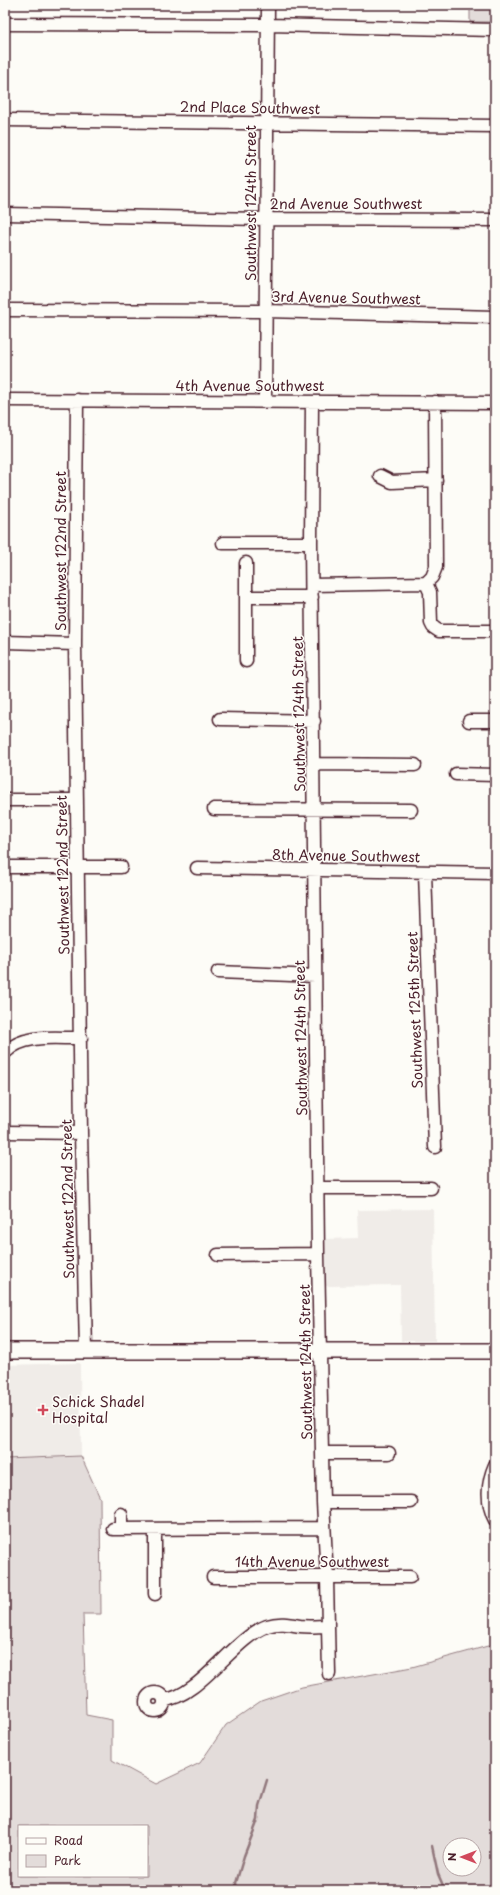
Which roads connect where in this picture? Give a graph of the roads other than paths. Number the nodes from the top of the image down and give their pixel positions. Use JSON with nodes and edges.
{"nodes":[{"id":1,"x":268,"y":5,"type":"edge"},
{"id":2,"x":5,"y":24,"type":"edge"},
{"id":3,"x":268,"y":25,"type":"junction"},
{"id":4,"x":495,"y":30,"type":"edge"},
{"id":5,"x":5,"y":120,"type":"edge"},
{"id":6,"x":267,"y":123,"type":"junction"},
{"id":7,"x":495,"y":126,"type":"edge"},
{"id":8,"x":5,"y":214,"type":"edge"},
{"id":9,"x":266,"y":219,"type":"junction"},
{"id":10,"x":495,"y":220,"type":"edge"},
{"id":11,"x":5,"y":310,"type":"edge"},
{"id":12,"x":266,"y":311,"type":"junction"},
{"id":13,"x":495,"y":317,"type":"edge"},
{"id":14,"x":5,"y":400,"type":"edge"},
{"id":15,"x":77,"y":400,"type":"junction"},
{"id":16,"x":265,"y":401,"type":"junction"},
{"id":17,"x":312,"y":402,"type":"junction"},
{"id":18,"x":435,"y":402,"type":"junction"},
{"id":19,"x":495,"y":403,"type":"edge"},
{"id":20,"x":380,"y":476,"type":"dead end"},
{"id":21,"x":436,"y":480,"type":"junction"},
{"id":22,"x":223,"y":543,"type":"dead end"},
{"id":23,"x":311,"y":543,"type":"junction"},
{"id":24,"x":246,"y":563,"type":"dead end"},
{"id":25,"x":426,"y":583,"type":"junction"},
{"id":26,"x":312,"y":591,"type":"junction"},
{"id":27,"x":246,"y":597,"type":"junction"},
{"id":28,"x":495,"y":631,"type":"edge"},
{"id":29,"x":5,"y":642,"type":"edge"},
{"id":30,"x":75,"y":644,"type":"junction"},
{"id":31,"x":246,"y":661,"type":"dead end"},
{"id":32,"x":220,"y":719,"type":"dead end"},
{"id":33,"x":314,"y":721,"type":"junction"},
{"id":34,"x":469,"y":721,"type":"dead end"},
{"id":35,"x":495,"y":721,"type":"edge"},
{"id":36,"x":315,"y":764,"type":"junction"},
{"id":37,"x":415,"y":765,"type":"dead end"},
{"id":38,"x":456,"y":774,"type":"dead end"},
{"id":39,"x":495,"y":775,"type":"edge"},
{"id":40,"x":5,"y":800,"type":"edge"},
{"id":41,"x":77,"y":800,"type":"junction"},
{"id":42,"x":214,"y":809,"type":"dead end"},
{"id":43,"x":315,"y":810,"type":"junction"},
{"id":44,"x":411,"y":810,"type":"dead end"},
{"id":45,"x":5,"y":867,"type":"edge"},
{"id":46,"x":79,"y":867,"type":"junction"},
{"id":47,"x":121,"y":867,"type":"dead end"},
{"id":48,"x":197,"y":868,"type":"dead end"},
{"id":49,"x":315,"y":870,"type":"junction"},
{"id":50,"x":425,"y":873,"type":"junction"},
{"id":51,"x":495,"y":873,"type":"edge"},
{"id":52,"x":218,"y":972,"type":"dead end"},
{"id":53,"x":315,"y":976,"type":"junction"},
{"id":54,"x":80,"y":1038,"type":"junction"},
{"id":55,"x":7,"y":1051,"type":"dead end"},
{"id":56,"x":5,"y":1132,"type":"edge"},
{"id":57,"x":81,"y":1133,"type":"junction"},
{"id":58,"x":434,"y":1147,"type":"dead end"},
{"id":59,"x":318,"y":1188,"type":"junction"},
{"id":60,"x":431,"y":1188,"type":"dead end"},
{"id":61,"x":318,"y":1254,"type":"junction"},
{"id":62,"x":218,"y":1255,"type":"dead end"},
{"id":63,"x":86,"y":1350,"type":"junction"},
{"id":64,"x":321,"y":1350,"type":"junction"},
{"id":65,"x":5,"y":1351,"type":"edge"},
{"id":66,"x":495,"y":1351,"type":"edge"},
{"id":67,"x":323,"y":1453,"type":"junction"},
{"id":68,"x":389,"y":1453,"type":"dead end"},
{"id":69,"x":495,"y":1465,"type":"edge"},
{"id":70,"x":323,"y":1502,"type":"junction"},
{"id":71,"x":411,"y":1502,"type":"dead end"},
{"id":72,"x":121,"y":1514,"type":"dead end"},
{"id":73,"x":495,"y":1520,"type":"edge"},
{"id":74,"x":324,"y":1528,"type":"junction"},
{"id":75,"x":155,"y":1529,"type":"junction"},
{"id":76,"x":213,"y":1577,"type":"dead end"},
{"id":77,"x":327,"y":1578,"type":"junction"},
{"id":78,"x":410,"y":1578,"type":"dead end"},
{"id":79,"x":155,"y":1594,"type":"dead end"},
{"id":80,"x":328,"y":1622,"type":"junction"},
{"id":81,"x":328,"y":1674,"type":"dead end"},
{"id":82,"x":164,"y":1700,"type":"dead end"}],
"edges":[{"from":1,"to":3,"type":"street","name":"Southwest 124th Street"},
{"from":2,"to":3,"type":"street"},
{"from":3,"to":4,"type":"street"},
{"from":3,"to":6,"type":"street","name":"Southwest 124th Street"},
{"from":5,"to":6,"type":"street","name":"2nd Place Southwest"},
{"from":6,"to":7,"type":"street","name":"2nd Place Southwest"},
{"from":6,"to":9,"type":"street","name":"Southwest 124th Street"},
{"from":8,"to":9,"type":"street","name":"2nd Avenue Southwest"},
{"from":9,"to":10,"type":"street","name":"2nd Avenue Southwest"},
{"from":9,"to":12,"type":"street","name":"Southwest 124th Street"},
{"from":11,"to":12,"type":"street","name":"3rd Avenue Southwest"},
{"from":12,"to":13,"type":"street","name":"3rd Avenue Southwest"},
{"from":12,"to":16,"type":"street","name":"Southwest 124th Street"},
{"from":14,"to":15,"type":"street","name":"4th Avenue Southwest"},
{"from":15,"to":16,"type":"street","name":"4th Avenue Southwest"},
{"from":15,"to":30,"type":"street","name":"Southwest 122nd Street"},
{"from":16,"to":17,"type":"street","name":"4th Avenue Southwest"},
{"from":17,"to":18,"type":"street","name":"4th Avenue Southwest"},
{"from":17,"to":23,"type":"street","name":"Southwest 124th Street"},
{"from":18,"to":19,"type":"street","name":"4th Avenue Southwest"},
{"from":18,"to":21,"type":"street"},
{"from":20,"to":21,"type":"street"},
{"from":21,"to":25,"type":"street"},
{"from":22,"to":23,"type":"street"},
{"from":23,"to":26,"type":"street","name":"Southwest 124th Street"},
{"from":24,"to":27,"type":"street"},
{"from":25,"to":26,"type":"street"},
{"from":25,"to":28,"type":"street"},
{"from":26,"to":27,"type":"street"},
{"from":26,"to":33,"type":"street","name":"Southwest 124th Street"},
{"from":27,"to":31,"type":"street"},
{"from":29,"to":30,"type":"street"},
{"from":30,"to":41,"type":"street","name":"Southwest 122nd Street"},
{"from":32,"to":33,"type":"street"},
{"from":33,"to":36,"type":"street","name":"Southwest 124th Street"},
{"from":34,"to":35,"type":"street"},
{"from":36,"to":37,"type":"street"},
{"from":36,"to":43,"type":"street","name":"Southwest 124th Street"},
{"from":38,"to":39,"type":"street"},
{"from":40,"to":41,"type":"street"},
{"from":41,"to":46,"type":"street","name":"Southwest 122nd Street"},
{"from":42,"to":43,"type":"street"},
{"from":43,"to":44,"type":"street"},
{"from":43,"to":49,"type":"street","name":"Southwest 124th Street"},
{"from":45,"to":46,"type":"street"},
{"from":46,"to":47,"type":"street"},
{"from":46,"to":54,"type":"street","name":"Southwest 122nd Street"},
{"from":48,"to":49,"type":"street","name":"8th Avenue Southwest"},
{"from":49,"to":50,"type":"street","name":"8th Avenue Southwest"},
{"from":49,"to":53,"type":"street","name":"Southwest 124th Street"},
{"from":50,"to":51,"type":"street","name":"8th Avenue Southwest"},
{"from":50,"to":58,"type":"street","name":"Southwest 125th Street"},
{"from":52,"to":53,"type":"street"},
{"from":53,"to":59,"type":"street","name":"Southwest 124th Street"},
{"from":54,"to":55,"type":"street"},
{"from":54,"to":57,"type":"street","name":"Southwest 122nd Street"},
{"from":56,"to":57,"type":"street"},
{"from":57,"to":63,"type":"street","name":"Southwest 122nd Street"},
{"from":59,"to":60,"type":"street"},
{"from":59,"to":61,"type":"street","name":"Southwest 124th Street"},
{"from":61,"to":62,"type":"street"},
{"from":61,"to":64,"type":"street","name":"Southwest 124th Street"},
{"from":63,"to":64,"type":"main road"},
{"from":63,"to":65,"type":"main road"},
{"from":64,"to":66,"type":"main road"},
{"from":64,"to":67,"type":"street","name":"Southwest 124th Street"},
{"from":67,"to":68,"type":"street"},
{"from":67,"to":70,"type":"street","name":"Southwest 124th Street"},
{"from":69,"to":73,"type":"street"},
{"from":70,"to":71,"type":"street"},
{"from":70,"to":74,"type":"street","name":"Southwest 124th Street"},
{"from":72,"to":75,"type":"street"},
{"from":74,"to":75,"type":"street"},
{"from":74,"to":77,"type":"street","name":"Southwest 124th Street"},
{"from":75,"to":79,"type":"street"},
{"from":76,"to":77,"type":"street","name":"14th Avenue Southwest"},
{"from":77,"to":78,"type":"street","name":"14th Avenue Southwest"},
{"from":77,"to":80,"type":"street","name":"Southwest 124th Street"},
{"from":80,"to":81,"type":"street","name":"Southwest 124th Street"},
{"from":80,"to":82,"type":"street"}]}
